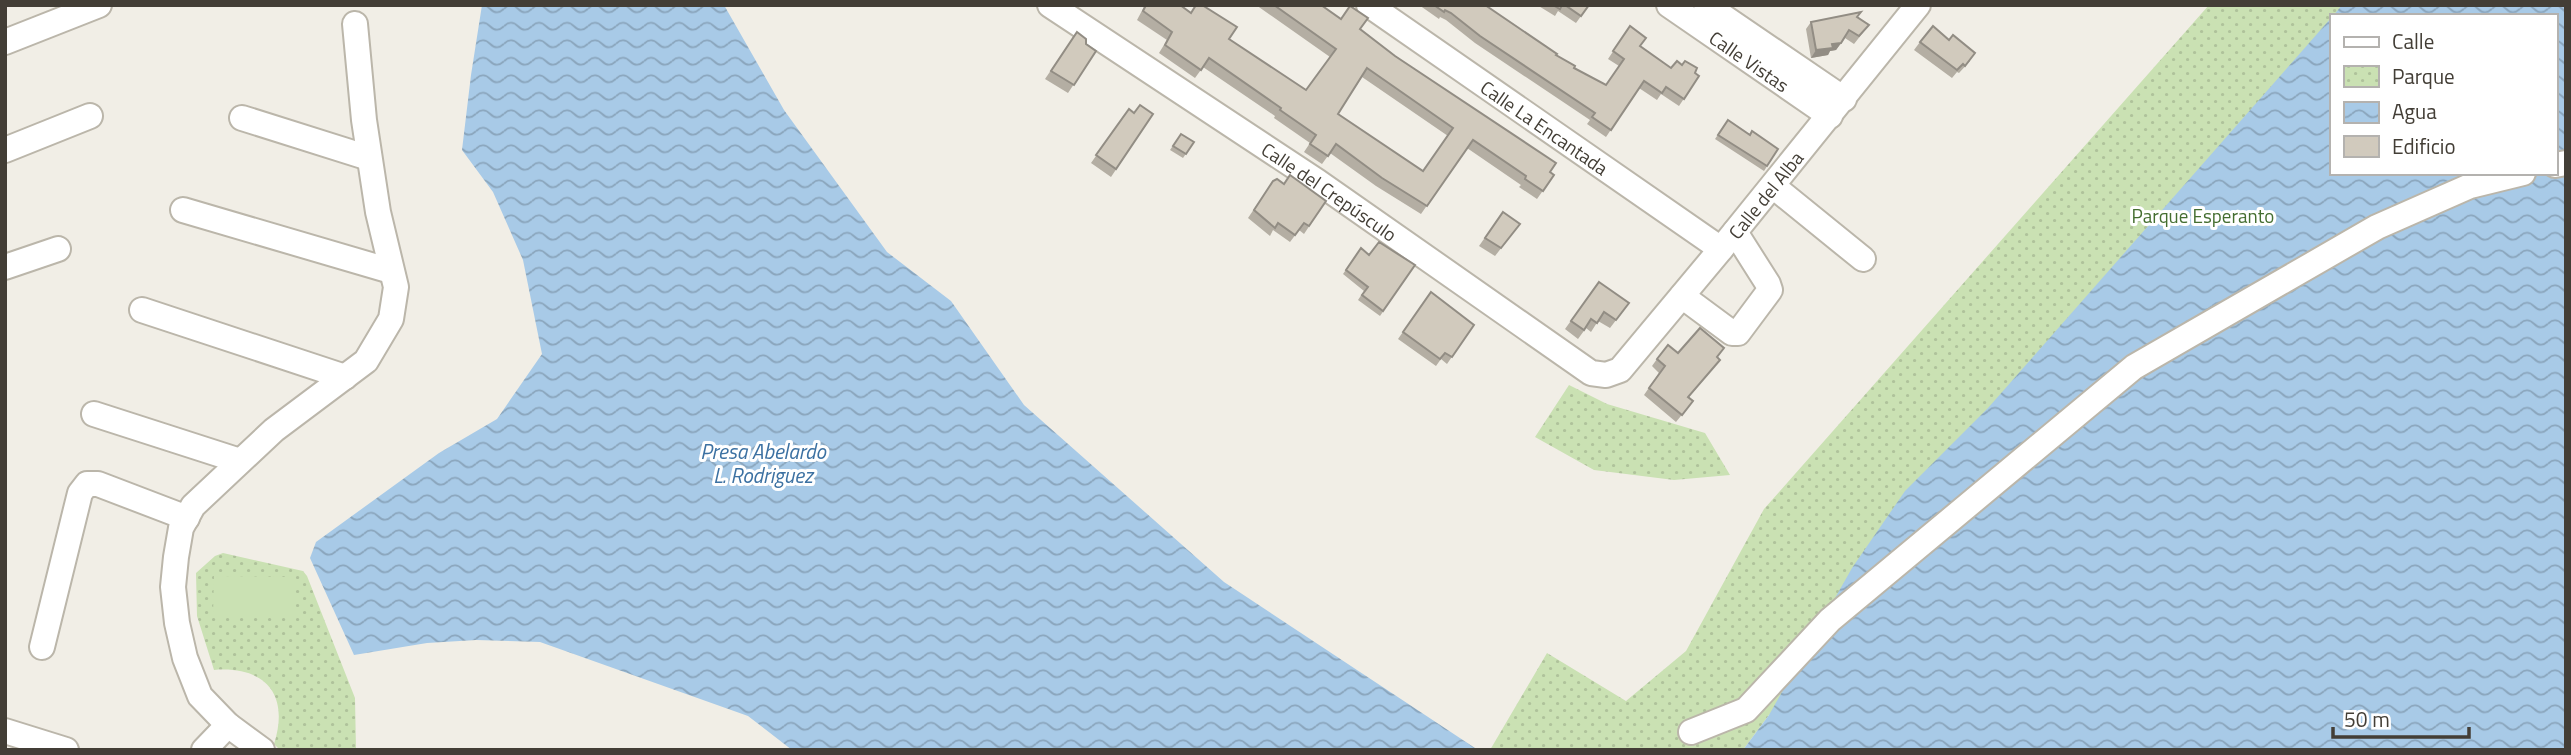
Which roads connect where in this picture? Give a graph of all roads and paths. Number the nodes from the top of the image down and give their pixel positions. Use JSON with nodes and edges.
{"nodes":[{"id":1,"x":99,"y":5,"type":"edge"},
{"id":2,"x":1051,"y":5,"type":"edge"},
{"id":3,"x":1369,"y":5,"type":"edge"},
{"id":4,"x":1669,"y":5,"type":"edge"},
{"id":5,"x":1706,"y":5,"type":"edge"},
{"id":6,"x":1918,"y":5,"type":"edge"},
{"id":7,"x":355,"y":24,"type":"dead end"},
{"id":8,"x":5,"y":42,"type":"edge"},
{"id":9,"x":1837,"y":107,"type":"junction"},
{"id":10,"x":90,"y":116,"type":"dead end"},
{"id":11,"x":242,"y":118,"type":"dead end"},
{"id":12,"x":5,"y":150,"type":"edge"},
{"id":13,"x":369,"y":158,"type":"junction"},
{"id":14,"x":2515,"y":175,"type":"edge"},
{"id":15,"x":1773,"y":186,"type":"junction"},
{"id":16,"x":183,"y":210,"type":"dead end"},
{"id":17,"x":1728,"y":241,"type":"junction"},
{"id":18,"x":58,"y":249,"type":"dead end"},
{"id":19,"x":1863,"y":258,"type":"dead end"},
{"id":20,"x":5,"y":267,"type":"edge"},
{"id":21,"x":391,"y":271,"type":"junction"},
{"id":22,"x":1682,"y":296,"type":"junction"},
{"id":23,"x":142,"y":310,"type":"dead end"},
{"id":24,"x":1606,"y":375,"type":"joint"},
{"id":25,"x":345,"y":377,"type":"junction"},
{"id":26,"x":94,"y":414,"type":"dead end"},
{"id":27,"x":240,"y":461,"type":"junction"},
{"id":28,"x":187,"y":518,"type":"junction"},
{"id":29,"x":42,"y":647,"type":"dead end"},
{"id":30,"x":228,"y":725,"type":"junction"},
{"id":31,"x":5,"y":732,"type":"edge"},
{"id":32,"x":1691,"y":732,"type":"dead end"},
{"id":33,"x":66,"y":750,"type":"edge"},
{"id":34,"x":204,"y":750,"type":"edge"},
{"id":35,"x":262,"y":750,"type":"edge"}],
"edges":[{"from":1,"to":8,"type":"street"},
{"from":2,"to":24,"type":"street","name":"Calle del Crepúsculo"},
{"from":3,"to":17,"type":"street","name":"Calle La Encantada"},
{"from":4,"to":9,"type":"street","name":"Calle Vistas"},
{"from":5,"to":9,"type":"street","name":"Calle Vistas"},
{"from":6,"to":9,"type":"street","name":"Calle del Alba"},
{"from":7,"to":13,"type":"street"},
{"from":9,"to":15,"type":"street","name":"Calle del Alba"},
{"from":10,"to":12,"type":"street"},
{"from":11,"to":13,"type":"street"},
{"from":13,"to":21,"type":"street"},
{"from":14,"to":32,"type":"street"},
{"from":15,"to":17,"type":"street","name":"Calle del Alba"},
{"from":15,"to":19,"type":"street"},
{"from":16,"to":21,"type":"street"},
{"from":17,"to":22,"type":"street","name":"Calle del Alba"},
{"from":17,"to":22,"type":"street"},
{"from":18,"to":20,"type":"street"},
{"from":21,"to":25,"type":"street"},
{"from":22,"to":24,"type":"street","name":"Calle del Alba"},
{"from":23,"to":25,"type":"street"},
{"from":25,"to":27,"type":"street"},
{"from":26,"to":27,"type":"street"},
{"from":27,"to":28,"type":"street"},
{"from":28,"to":29,"type":"street"},
{"from":28,"to":30,"type":"street"},
{"from":30,"to":34,"type":"street"},
{"from":30,"to":35,"type":"street"},
{"from":31,"to":33,"type":"street"}]}
